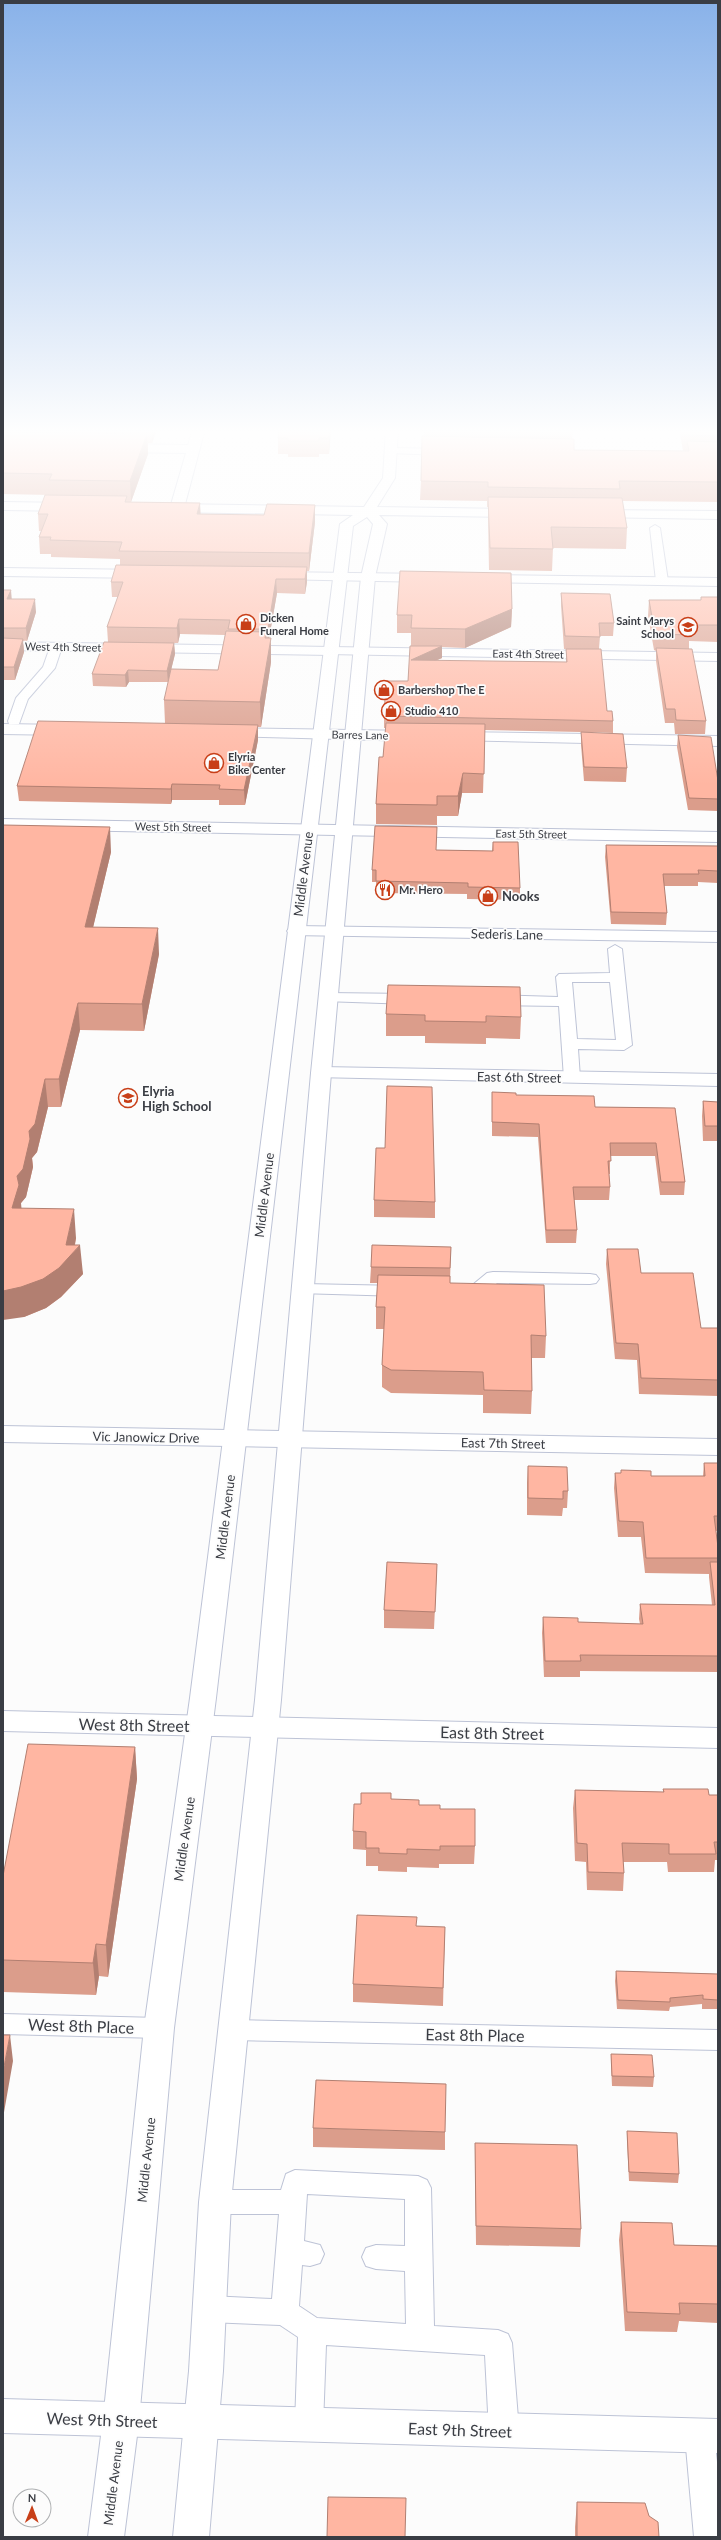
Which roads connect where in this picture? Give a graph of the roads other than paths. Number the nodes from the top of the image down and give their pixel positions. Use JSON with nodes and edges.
{"nodes":[{"id":1,"x":345,"y":548,"type":"edge"},
{"id":2,"x":375,"y":548,"type":"edge"},
{"id":3,"x":658,"y":548,"type":"edge"},
{"id":4,"x":3,"y":572,"type":"edge"},
{"id":5,"x":157,"y":574,"type":"edge"},
{"id":6,"x":260,"y":575,"type":"edge"},
{"id":7,"x":342,"y":576,"type":"junction"},
{"id":8,"x":368,"y":577,"type":"junction"},
{"id":9,"x":445,"y":578,"type":"edge"},
{"id":10,"x":468,"y":578,"type":"edge"},
{"id":11,"x":662,"y":581,"type":"junction"},
{"id":12,"x":718,"y":582,"type":"edge"},
{"id":13,"x":3,"y":646,"type":"edge"},
{"id":14,"x":56,"y":647,"type":"junction"},
{"id":15,"x":330,"y":651,"type":"junction"},
{"id":16,"x":363,"y":652,"type":"junction"},
{"id":17,"x":718,"y":657,"type":"edge"},
{"id":18,"x":9,"y":725,"type":"edge"},
{"id":19,"x":81,"y":730,"type":"edge"},
{"id":20,"x":214,"y":732,"type":"edge"},
{"id":21,"x":320,"y":734,"type":"junction"},
{"id":22,"x":354,"y":735,"type":"junction"},
{"id":23,"x":718,"y":741,"type":"edge"},
{"id":24,"x":3,"y":824,"type":"edge"},
{"id":25,"x":309,"y":830,"type":"junction"},
{"id":26,"x":344,"y":830,"type":"junction"},
{"id":27,"x":718,"y":837,"type":"edge"},
{"id":28,"x":296,"y":931,"type":"junction"},
{"id":29,"x":335,"y":931,"type":"junction"},
{"id":30,"x":718,"y":937,"type":"edge"},
{"id":31,"x":615,"y":949,"type":"dead end"},
{"id":32,"x":617,"y":978,"type":"junction"},
{"id":33,"x":328,"y":998,"type":"junction"},
{"id":34,"x":426,"y":999,"type":"edge"},
{"id":35,"x":480,"y":1000,"type":"edge"},
{"id":36,"x":566,"y":1002,"type":"junction"},
{"id":37,"x":570,"y":1044,"type":"junction"},
{"id":38,"x":321,"y":1073,"type":"junction"},
{"id":39,"x":572,"y":1078,"type":"junction"},
{"id":40,"x":718,"y":1080,"type":"edge"},
{"id":41,"x":590,"y":1279,"type":"dead end"},
{"id":42,"x":304,"y":1289,"type":"junction"},
{"id":43,"x":421,"y":1291,"type":"edge"},
{"id":44,"x":444,"y":1292,"type":"edge"},
{"id":45,"x":3,"y":1434,"type":"edge"},
{"id":46,"x":234,"y":1438,"type":"junction"},
{"id":47,"x":289,"y":1439,"type":"junction"},
{"id":48,"x":718,"y":1447,"type":"edge"},
{"id":49,"x":3,"y":1721,"type":"edge"},
{"id":50,"x":200,"y":1726,"type":"junction"},
{"id":51,"x":265,"y":1728,"type":"junction"},
{"id":52,"x":718,"y":1738,"type":"edge"},
{"id":53,"x":3,"y":2024,"type":"edge"},
{"id":54,"x":159,"y":2028,"type":"junction"},
{"id":55,"x":232,"y":2030,"type":"junction"},
{"id":56,"x":718,"y":2040,"type":"edge"},
{"id":57,"x":215,"y":2202,"type":"junction"},
{"id":58,"x":293,"y":2202,"type":"junction"},
{"id":59,"x":376,"y":2257,"type":"dead end"},
{"id":60,"x":419,"y":2259,"type":"junction"},
{"id":61,"x":209,"y":2309,"type":"junction"},
{"id":62,"x":285,"y":2312,"type":"junction"},
{"id":63,"x":312,"y":2331,"type":"junction"},
{"id":64,"x":420,"y":2338,"type":"junction"},
{"id":65,"x":3,"y":2416,"type":"edge"},
{"id":66,"x":121,"y":2420,"type":"junction"},
{"id":67,"x":202,"y":2423,"type":"junction"},
{"id":68,"x":309,"y":2425,"type":"junction"},
{"id":69,"x":504,"y":2431,"type":"junction"},
{"id":70,"x":709,"y":2436,"type":"edge"},
{"id":71,"x":106,"y":2537,"type":"edge"},
{"id":72,"x":190,"y":2537,"type":"edge"},
{"id":73,"x":709,"y":2537,"type":"edge"}],
"edges":[{"from":1,"to":7,"type":"main road","name":"Middle Avenue"},
{"from":2,"to":8,"type":"main road"},
{"from":3,"to":11,"type":"lane"},
{"from":4,"to":5,"type":"main road"},
{"from":6,"to":7,"type":"main road"},
{"from":7,"to":8,"type":"main road"},
{"from":7,"to":15,"type":"main road","name":"Middle Avenue"},
{"from":8,"to":9,"type":"main road"},
{"from":8,"to":16,"type":"main road"},
{"from":10,"to":11,"type":"main road"},
{"from":11,"to":12,"type":"main road"},
{"from":13,"to":14,"type":"main road","name":"West 4th Street"},
{"from":14,"to":15,"type":"main road","name":"West 4th Street"},
{"from":14,"to":18,"type":"lane"},
{"from":15,"to":16,"type":"main road","name":"West 4th Street"},
{"from":15,"to":21,"type":"main road","name":"Middle Avenue"},
{"from":16,"to":17,"type":"main road","name":"East 4th Street"},
{"from":16,"to":22,"type":"main road"},
{"from":18,"to":19,"type":"main road"},
{"from":20,"to":21,"type":"main road","name":"Barres Lane"},
{"from":21,"to":22,"type":"main road","name":"Barres Lane"},
{"from":21,"to":25,"type":"main road","name":"Middle Avenue"},
{"from":22,"to":23,"type":"main road","name":"Barres Lane"},
{"from":22,"to":26,"type":"main road"},
{"from":24,"to":25,"type":"main road","name":"West 5th Street"},
{"from":25,"to":26,"type":"main road","name":"West 5th Street"},
{"from":25,"to":28,"type":"main road","name":"Middle Avenue"},
{"from":26,"to":27,"type":"main road","name":"East 5th Street"},
{"from":26,"to":29,"type":"main road"},
{"from":28,"to":29,"type":"main road","name":"Sederis Lane"},
{"from":28,"to":46,"type":"main road","name":"Middle Avenue"},
{"from":29,"to":30,"type":"main road","name":"Sederis Lane"},
{"from":29,"to":33,"type":"main road"},
{"from":31,"to":32,"type":"lane"},
{"from":32,"to":36,"type":"lane"},
{"from":32,"to":37,"type":"lane"},
{"from":33,"to":34,"type":"lane"},
{"from":33,"to":38,"type":"main road"},
{"from":35,"to":36,"type":"lane"},
{"from":36,"to":37,"type":"lane"},
{"from":37,"to":39,"type":"lane"},
{"from":38,"to":39,"type":"main road","name":"East 6th Street"},
{"from":38,"to":42,"type":"main road"},
{"from":39,"to":40,"type":"main road","name":"East 6th Street"},
{"from":41,"to":44,"type":"lane"},
{"from":42,"to":43,"type":"lane"},
{"from":42,"to":47,"type":"main road"},
{"from":45,"to":46,"type":"main road","name":"Vic Janowicz Drive"},
{"from":46,"to":47,"type":"main road","name":"Vic Janowicz Drive"},
{"from":46,"to":50,"type":"main road","name":"Middle Avenue"},
{"from":47,"to":48,"type":"main road","name":"East 7th Street"},
{"from":47,"to":51,"type":"main road"},
{"from":49,"to":50,"type":"main road","name":"West 8th Street"},
{"from":50,"to":51,"type":"main road","name":"West 8th Street"},
{"from":50,"to":54,"type":"main road","name":"Middle Avenue"},
{"from":51,"to":52,"type":"main road","name":"East 8th Street"},
{"from":51,"to":55,"type":"main road"},
{"from":53,"to":54,"type":"lane","name":"West 8th Place"},
{"from":54,"to":66,"type":"main road","name":"Middle Avenue"},
{"from":55,"to":56,"type":"lane","name":"East 8th Place"},
{"from":55,"to":57,"type":"main road"},
{"from":57,"to":58,"type":"lane"},
{"from":57,"to":61,"type":"main road"},
{"from":58,"to":60,"type":"lane"},
{"from":58,"to":62,"type":"lane"},
{"from":59,"to":60,"type":"lane"},
{"from":60,"to":64,"type":"lane"},
{"from":61,"to":62,"type":"lane"},
{"from":61,"to":67,"type":"main road"},
{"from":62,"to":63,"type":"lane"},
{"from":63,"to":64,"type":"lane"},
{"from":63,"to":68,"type":"lane"},
{"from":64,"to":69,"type":"lane"},
{"from":65,"to":66,"type":"main road","name":"West 9th Street"},
{"from":66,"to":67,"type":"main road","name":"West 9th Street"},
{"from":66,"to":71,"type":"main road","name":"Middle Avenue"},
{"from":67,"to":68,"type":"main road","name":"East 9th Street"},
{"from":67,"to":72,"type":"main road"},
{"from":68,"to":69,"type":"main road","name":"East 9th Street"},
{"from":69,"to":70,"type":"main road","name":"East 9th Street"},
{"from":70,"to":73,"type":"lane"}]}
